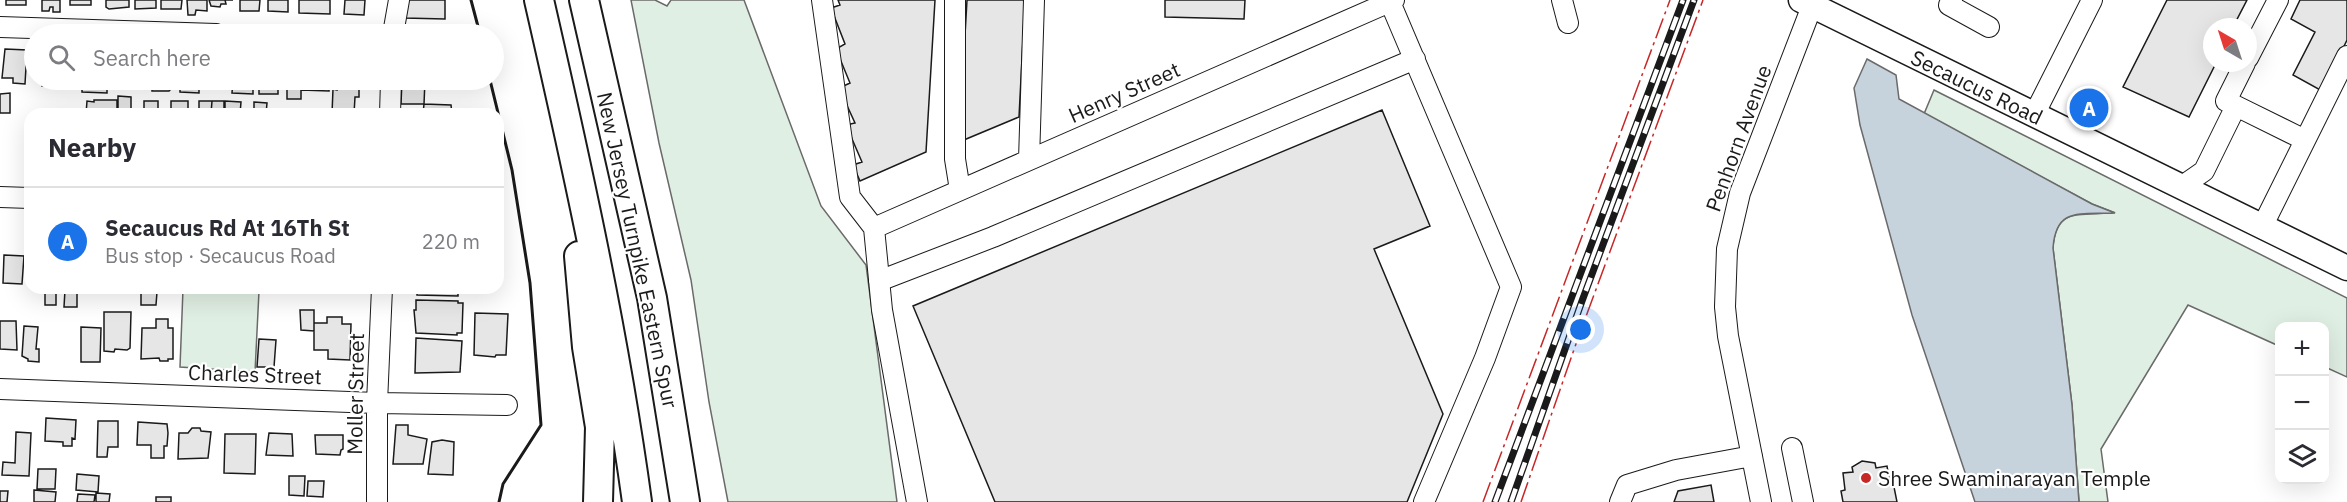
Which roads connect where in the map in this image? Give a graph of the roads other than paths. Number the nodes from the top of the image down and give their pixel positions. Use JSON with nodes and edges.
{"nodes":[{"id":1,"x":399,"y":0,"type":"edge"},
{"id":2,"x":539,"y":0,"type":"edge"},
{"id":3,"x":584,"y":0,"type":"edge"},
{"id":4,"x":822,"y":0,"type":"edge"},
{"id":5,"x":955,"y":0,"type":"edge"},
{"id":6,"x":1034,"y":0,"type":"edge"},
{"id":7,"x":1562,"y":0,"type":"edge"},
{"id":8,"x":2092,"y":0,"type":"edge"},
{"id":9,"x":2278,"y":0,"type":"edge"},
{"id":10,"x":1392,"y":1,"type":"edge"},
{"id":11,"x":1946,"y":2,"type":"edge"},
{"id":12,"x":1807,"y":3,"type":"edge"},
{"id":13,"x":1568,"y":23,"type":"dead end"},
{"id":14,"x":395,"y":24,"type":"edge"},
{"id":15,"x":0,"y":27,"type":"edge"},
{"id":16,"x":1989,"y":27,"type":"dead end"},
{"id":17,"x":24,"y":28,"type":"edge"},
{"id":18,"x":2257,"y":41,"type":"edge"},
{"id":19,"x":2347,"y":56,"type":"edge"},
{"id":20,"x":1414,"y":59,"type":"junction"},
{"id":21,"x":2240,"y":72,"type":"edge"},
{"id":22,"x":391,"y":90,"type":"edge"},
{"id":23,"x":2236,"y":106,"type":"junction"},
{"id":24,"x":390,"y":108,"type":"edge"},
{"id":25,"x":2034,"y":115,"type":"junction"},
{"id":26,"x":566,"y":117,"type":"junction"},
{"id":27,"x":2305,"y":140,"type":"junction"},
{"id":28,"x":1029,"y":160,"type":"junction"},
{"id":29,"x":2181,"y":187,"type":"junction"},
{"id":30,"x":960,"y":190,"type":"junction"},
{"id":31,"x":0,"y":197,"type":"edge"},
{"id":32,"x":24,"y":198,"type":"edge"},
{"id":33,"x":2262,"y":227,"type":"junction"},
{"id":34,"x":874,"y":228,"type":"junction"},
{"id":35,"x":2347,"y":268,"type":"edge"},
{"id":36,"x":879,"y":281,"type":"junction"},
{"id":37,"x":382,"y":294,"type":"edge"},
{"id":38,"x":0,"y":389,"type":"edge"},
{"id":39,"x":376,"y":403,"type":"junction"},
{"id":40,"x":507,"y":405,"type":"dead end"},
{"id":41,"x":1792,"y":448,"type":"dead end"},
{"id":42,"x":1752,"y":456,"type":"junction"},
{"id":43,"x":377,"y":502,"type":"edge"},
{"id":44,"x":598,"y":502,"type":"edge"},
{"id":45,"x":637,"y":502,"type":"edge"},
{"id":46,"x":685,"y":502,"type":"edge"},
{"id":47,"x":917,"y":502,"type":"edge"},
{"id":48,"x":1424,"y":502,"type":"edge"},
{"id":49,"x":1620,"y":502,"type":"edge"},
{"id":50,"x":1761,"y":502,"type":"edge"},
{"id":51,"x":1803,"y":502,"type":"edge"}],
"edges":[{"from":1,"to":14,"type":"street"},
{"from":2,"to":26,"type":"highway","name":"New Jersey Turnpike Eastern Spur"},
{"from":3,"to":46,"type":"highway","name":"New Jersey Turnpike Eastern Spur"},
{"from":4,"to":34,"type":"street"},
{"from":5,"to":30,"type":"street"},
{"from":6,"to":28,"type":"street"},
{"from":7,"to":13,"type":"street"},
{"from":8,"to":25,"type":"street"},
{"from":9,"to":18,"type":"street"},
{"from":10,"to":20,"type":"street"},
{"from":10,"to":28,"type":"street","name":"Henry Street"},
{"from":11,"to":16,"type":"street"},
{"from":12,"to":25,"type":"main road","name":"Secaucus Road"},
{"from":12,"to":42,"type":"street","name":"Penhorn Avenue"},
{"from":15,"to":17,"type":"street"},
{"from":19,"to":27,"type":"street"},
{"from":20,"to":36,"type":"street"},
{"from":20,"to":48,"type":"street"},
{"from":21,"to":23,"type":"street"},
{"from":22,"to":24,"type":"street"},
{"from":23,"to":27,"type":"street"},
{"from":23,"to":29,"type":"street"},
{"from":25,"to":29,"type":"main road","name":"Secaucus Road"},
{"from":26,"to":44,"type":"highway"},
{"from":26,"to":45,"type":"highway","name":"New Jersey Turnpike Eastern Spur"},
{"from":27,"to":33,"type":"street"},
{"from":28,"to":30,"type":"street","name":"Henry Street"},
{"from":29,"to":33,"type":"main road","name":"Secaucus Road"},
{"from":30,"to":34,"type":"street","name":"Henry Street"},
{"from":31,"to":32,"type":"street"},
{"from":33,"to":35,"type":"main road","name":"Secaucus Road"},
{"from":34,"to":36,"type":"street"},
{"from":36,"to":47,"type":"street"},
{"from":37,"to":39,"type":"street","name":"Moller Street"},
{"from":38,"to":39,"type":"street","name":"Charles Street"},
{"from":39,"to":40,"type":"street","name":"Charles Street"},
{"from":39,"to":43,"type":"street","name":"Moller Street"},
{"from":41,"to":51,"type":"street"},
{"from":42,"to":49,"type":"street"},
{"from":42,"to":50,"type":"street","name":"Penhorn Avenue"}]}
